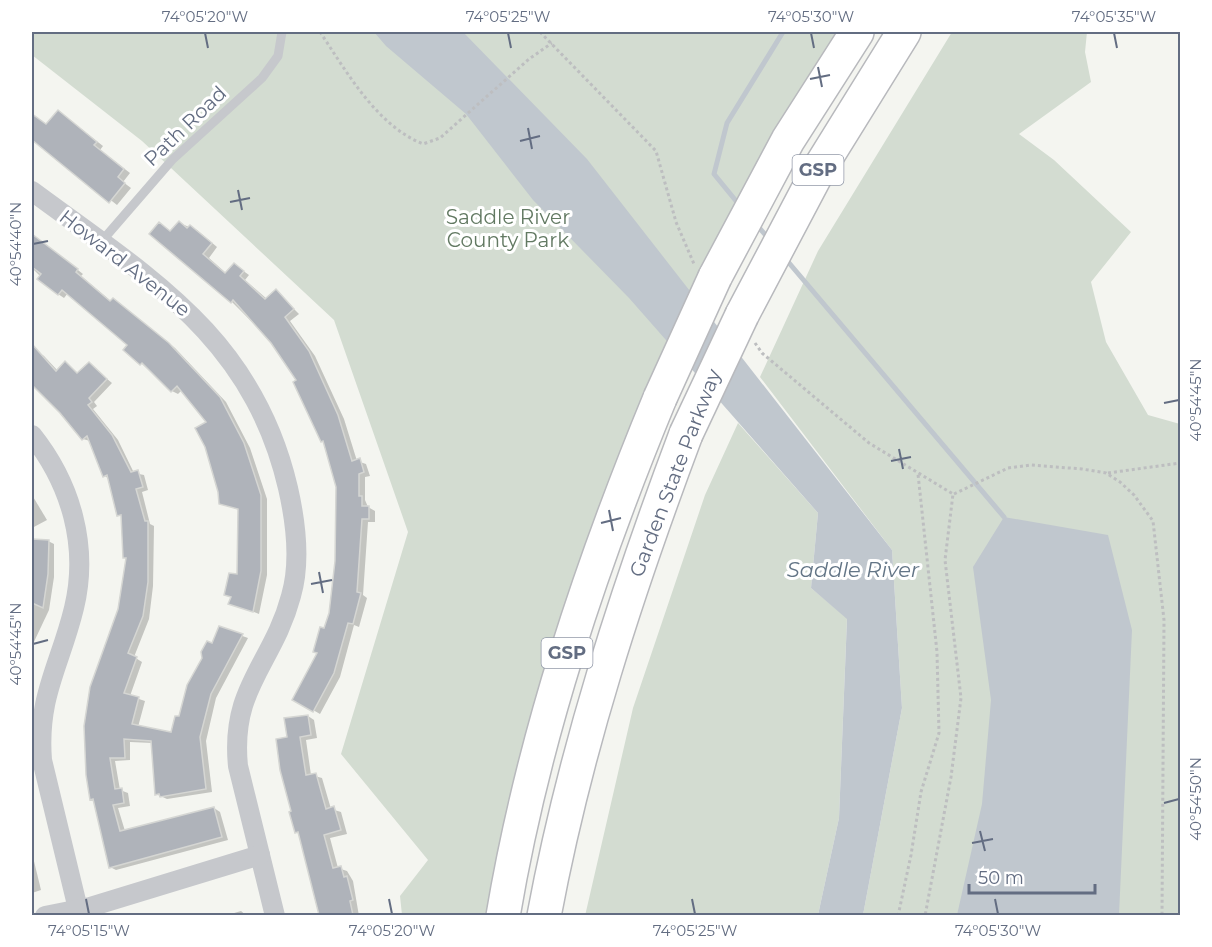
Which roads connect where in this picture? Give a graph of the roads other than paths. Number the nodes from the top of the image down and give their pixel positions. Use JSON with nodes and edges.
{"nodes":[{"id":1,"x":282,"y":32,"type":"edge"},
{"id":2,"x":857,"y":32,"type":"edge"},
{"id":3,"x":904,"y":32,"type":"edge"},
{"id":4,"x":32,"y":192,"type":"edge"},
{"id":5,"x":101,"y":242,"type":"junction"},
{"id":6,"x":32,"y":435,"type":"edge"},
{"id":7,"x":260,"y":855,"type":"junction"},
{"id":8,"x":78,"y":909,"type":"junction"},
{"id":9,"x":45,"y":915,"type":"edge"},
{"id":10,"x":275,"y":915,"type":"edge"},
{"id":11,"x":503,"y":915,"type":"edge"},
{"id":12,"x":544,"y":915,"type":"edge"}],
"edges":[{"from":1,"to":5,"type":"lane","name":"Path Road"},
{"from":2,"to":11,"type":"highway","name":"Garden State Parkway","number":"GSP","bridge":true},
{"from":3,"to":12,"type":"highway","name":"Garden State Parkway","number":"GSP","bridge":true},
{"from":4,"to":5,"type":"street","name":"Howard Avenue"},
{"from":5,"to":7,"type":"street","name":"Howard Avenue"},
{"from":6,"to":8,"type":"street"},
{"from":7,"to":8,"type":"street"},
{"from":7,"to":10,"type":"street","name":"Howard Avenue"},
{"from":8,"to":9,"type":"street"}]}
